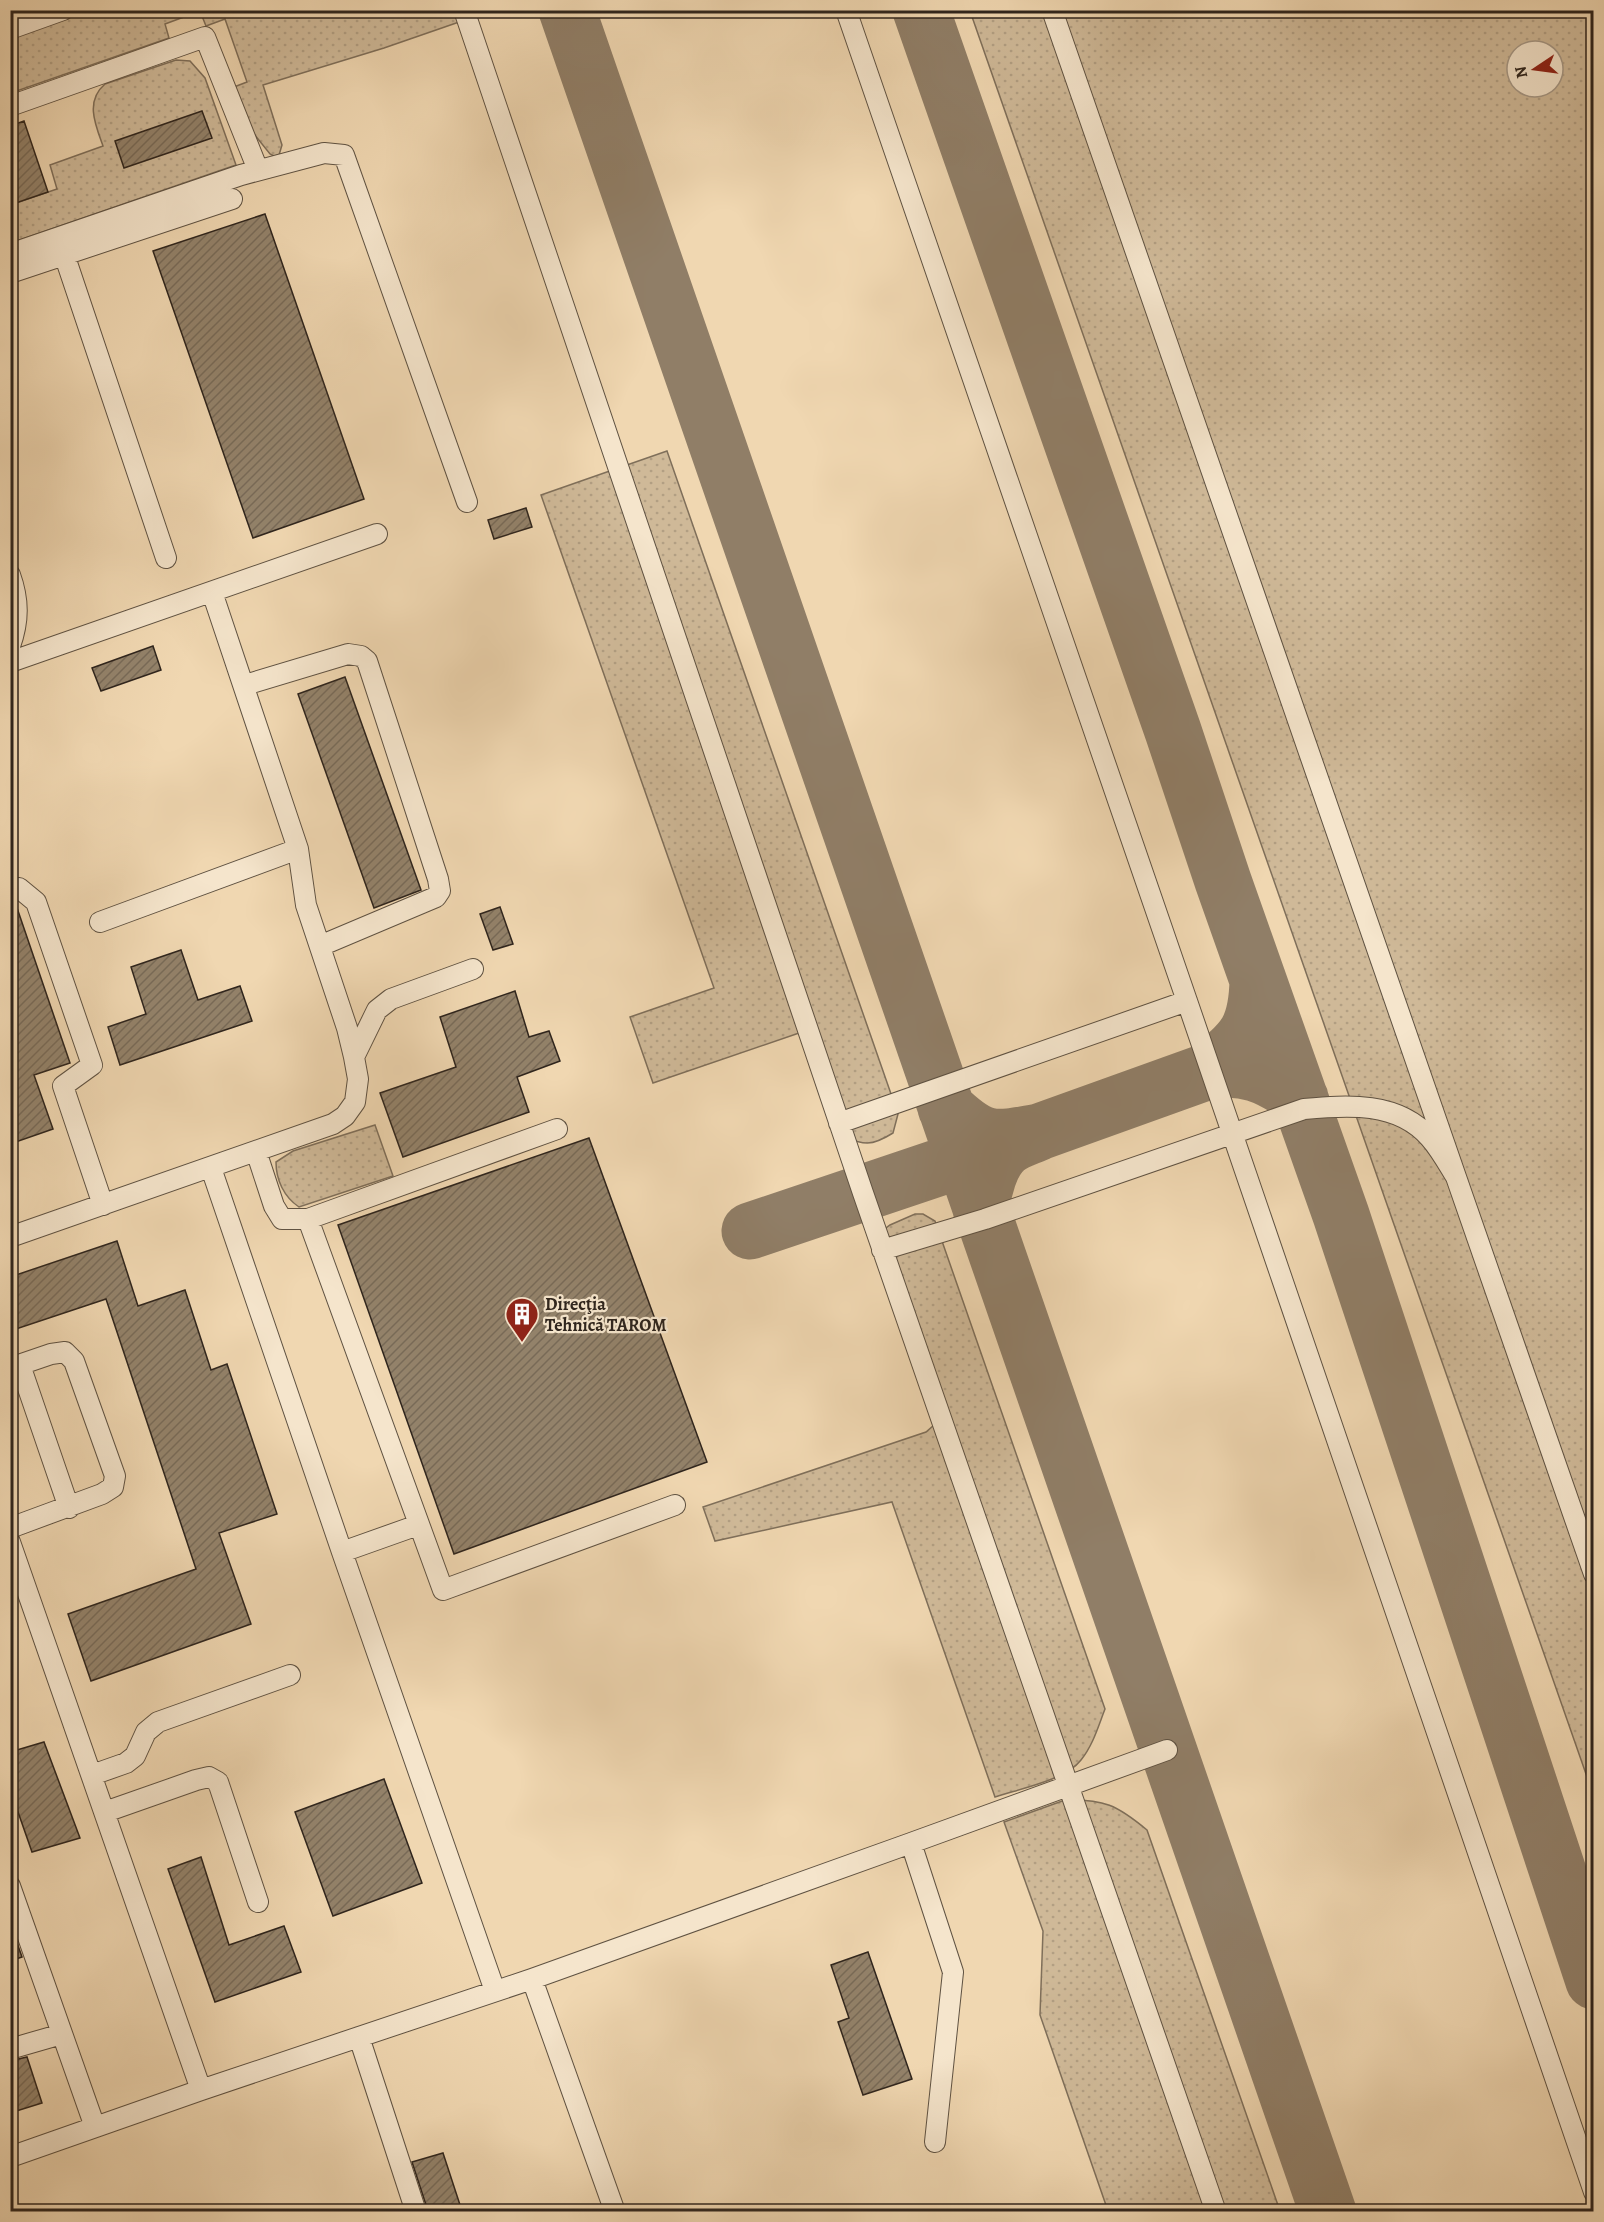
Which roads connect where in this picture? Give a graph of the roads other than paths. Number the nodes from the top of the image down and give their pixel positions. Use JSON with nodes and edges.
{"nodes":[{"id":1,"x":63,"y":10,"type":"edge"},
{"id":2,"x":464,"y":10,"type":"edge"},
{"id":3,"x":846,"y":10,"type":"edge"},
{"id":4,"x":1052,"y":10,"type":"edge"},
{"id":5,"x":10,"y":29,"type":"edge"},
{"id":6,"x":10,"y":106,"type":"edge"},
{"id":7,"x":258,"y":170,"type":"junction"},
{"id":8,"x":232,"y":199,"type":"dead end"},
{"id":9,"x":10,"y":254,"type":"edge"},
{"id":10,"x":64,"y":254,"type":"junction"},
{"id":11,"x":10,"y":273,"type":"edge"},
{"id":12,"x":467,"y":502,"type":"dead end"},
{"id":13,"x":377,"y":534,"type":"dead end"},
{"id":14,"x":166,"y":558,"type":"dead end"},
{"id":15,"x":10,"y":575,"type":"edge"},
{"id":16,"x":212,"y":592,"type":"junction"},
{"id":17,"x":10,"y":646,"type":"edge"},
{"id":18,"x":10,"y":662,"type":"edge"},
{"id":19,"x":245,"y":685,"type":"junction"},
{"id":20,"x":298,"y":849,"type":"junction"},
{"id":21,"x":10,"y":891,"type":"edge"},
{"id":22,"x":100,"y":922,"type":"dead end"},
{"id":23,"x":320,"y":946,"type":"junction"},
{"id":24,"x":473,"y":969,"type":"dead end"},
{"id":25,"x":1187,"y":1001,"type":"junction"},
{"id":26,"x":354,"y":1058,"type":"junction"},
{"id":27,"x":839,"y":1123,"type":"junction"},
{"id":28,"x":557,"y":1130,"type":"dead end"},
{"id":29,"x":1233,"y":1134,"type":"junction"},
{"id":30,"x":256,"y":1151,"type":"junction"},
{"id":31,"x":211,"y":1168,"type":"junction"},
{"id":32,"x":1456,"y":1177,"type":"junction"},
{"id":33,"x":103,"y":1205,"type":"junction"},
{"id":34,"x":308,"y":1220,"type":"junction"},
{"id":35,"x":10,"y":1237,"type":"edge"},
{"id":36,"x":882,"y":1250,"type":"junction"},
{"id":37,"x":15,"y":1367,"type":"edge"},
{"id":38,"x":675,"y":1505,"type":"dead end"},
{"id":39,"x":69,"y":1508,"type":"junction"},
{"id":40,"x":418,"y":1524,"type":"junction"},
{"id":41,"x":10,"y":1528,"type":"edge"},
{"id":42,"x":10,"y":1542,"type":"edge"},
{"id":43,"x":342,"y":1552,"type":"junction"},
{"id":44,"x":1593,"y":1574,"type":"edge"},
{"id":45,"x":290,"y":1675,"type":"dead end"},
{"id":46,"x":1167,"y":1750,"type":"dead end"},
{"id":47,"x":92,"y":1775,"type":"junction"},
{"id":48,"x":1068,"y":1786,"type":"junction"},
{"id":49,"x":105,"y":1812,"type":"junction"},
{"id":50,"x":911,"y":1843,"type":"junction"},
{"id":51,"x":10,"y":1886,"type":"edge"},
{"id":52,"x":258,"y":1902,"type":"dead end"},
{"id":53,"x":532,"y":1979,"type":"junction"},
{"id":54,"x":495,"y":1991,"type":"junction"},
{"id":55,"x":62,"y":2034,"type":"junction"},
{"id":56,"x":359,"y":2037,"type":"junction"},
{"id":57,"x":10,"y":2049,"type":"edge"},
{"id":58,"x":201,"y":2090,"type":"junction"},
{"id":59,"x":95,"y":2127,"type":"junction"},
{"id":60,"x":935,"y":2142,"type":"dead end"},
{"id":61,"x":10,"y":2157,"type":"edge"},
{"id":62,"x":1593,"y":2192,"type":"edge"},
{"id":63,"x":416,"y":2211,"type":"edge"},
{"id":64,"x":615,"y":2211,"type":"edge"},
{"id":65,"x":1216,"y":2211,"type":"edge"}],
"edges":[{"from":1,"to":5,"type":"lane"},
{"from":2,"to":27,"type":"lane"},
{"from":3,"to":25,"type":"lane"},
{"from":4,"to":32,"type":"lane"},
{"from":6,"to":7,"type":"lane"},
{"from":7,"to":9,"type":"lane"},
{"from":7,"to":12,"type":"lane"},
{"from":8,"to":10,"type":"lane"},
{"from":10,"to":11,"type":"lane"},
{"from":10,"to":14,"type":"lane"},
{"from":13,"to":16,"type":"lane"},
{"from":15,"to":17,"type":"lane"},
{"from":16,"to":18,"type":"lane"},
{"from":16,"to":19,"type":"lane"},
{"from":19,"to":20,"type":"lane"},
{"from":19,"to":23,"type":"lane"},
{"from":20,"to":22,"type":"lane"},
{"from":20,"to":23,"type":"lane"},
{"from":21,"to":33,"type":"lane"},
{"from":23,"to":26,"type":"lane"},
{"from":24,"to":26,"type":"lane"},
{"from":25,"to":27,"type":"lane"},
{"from":25,"to":29,"type":"lane"},
{"from":26,"to":30,"type":"lane"},
{"from":27,"to":36,"type":"lane"},
{"from":28,"to":34,"type":"lane"},
{"from":29,"to":32,"type":"lane"},
{"from":29,"to":36,"type":"lane"},
{"from":29,"to":62,"type":"lane"},
{"from":30,"to":31,"type":"lane"},
{"from":30,"to":34,"type":"lane"},
{"from":31,"to":33,"type":"lane"},
{"from":31,"to":43,"type":"lane"},
{"from":32,"to":44,"type":"lane"},
{"from":33,"to":35,"type":"lane"},
{"from":34,"to":40,"type":"lane"},
{"from":36,"to":48,"type":"lane"},
{"from":37,"to":39,"type":"lane"},
{"from":37,"to":39,"type":"lane"},
{"from":38,"to":40,"type":"lane"},
{"from":39,"to":41,"type":"lane"},
{"from":40,"to":43,"type":"lane"},
{"from":42,"to":47,"type":"lane"},
{"from":43,"to":54,"type":"lane"},
{"from":45,"to":47,"type":"lane"},
{"from":46,"to":48,"type":"lane"},
{"from":47,"to":49,"type":"lane"},
{"from":48,"to":50,"type":"lane"},
{"from":48,"to":65,"type":"lane"},
{"from":49,"to":52,"type":"lane"},
{"from":49,"to":58,"type":"lane"},
{"from":50,"to":53,"type":"lane"},
{"from":50,"to":60,"type":"lane"},
{"from":51,"to":55,"type":"lane"},
{"from":53,"to":54,"type":"lane"},
{"from":53,"to":64,"type":"lane"},
{"from":54,"to":56,"type":"lane"},
{"from":55,"to":57,"type":"lane"},
{"from":55,"to":59,"type":"lane"},
{"from":56,"to":58,"type":"lane"},
{"from":56,"to":63,"type":"lane"},
{"from":58,"to":59,"type":"lane"},
{"from":59,"to":61,"type":"lane"}]}
